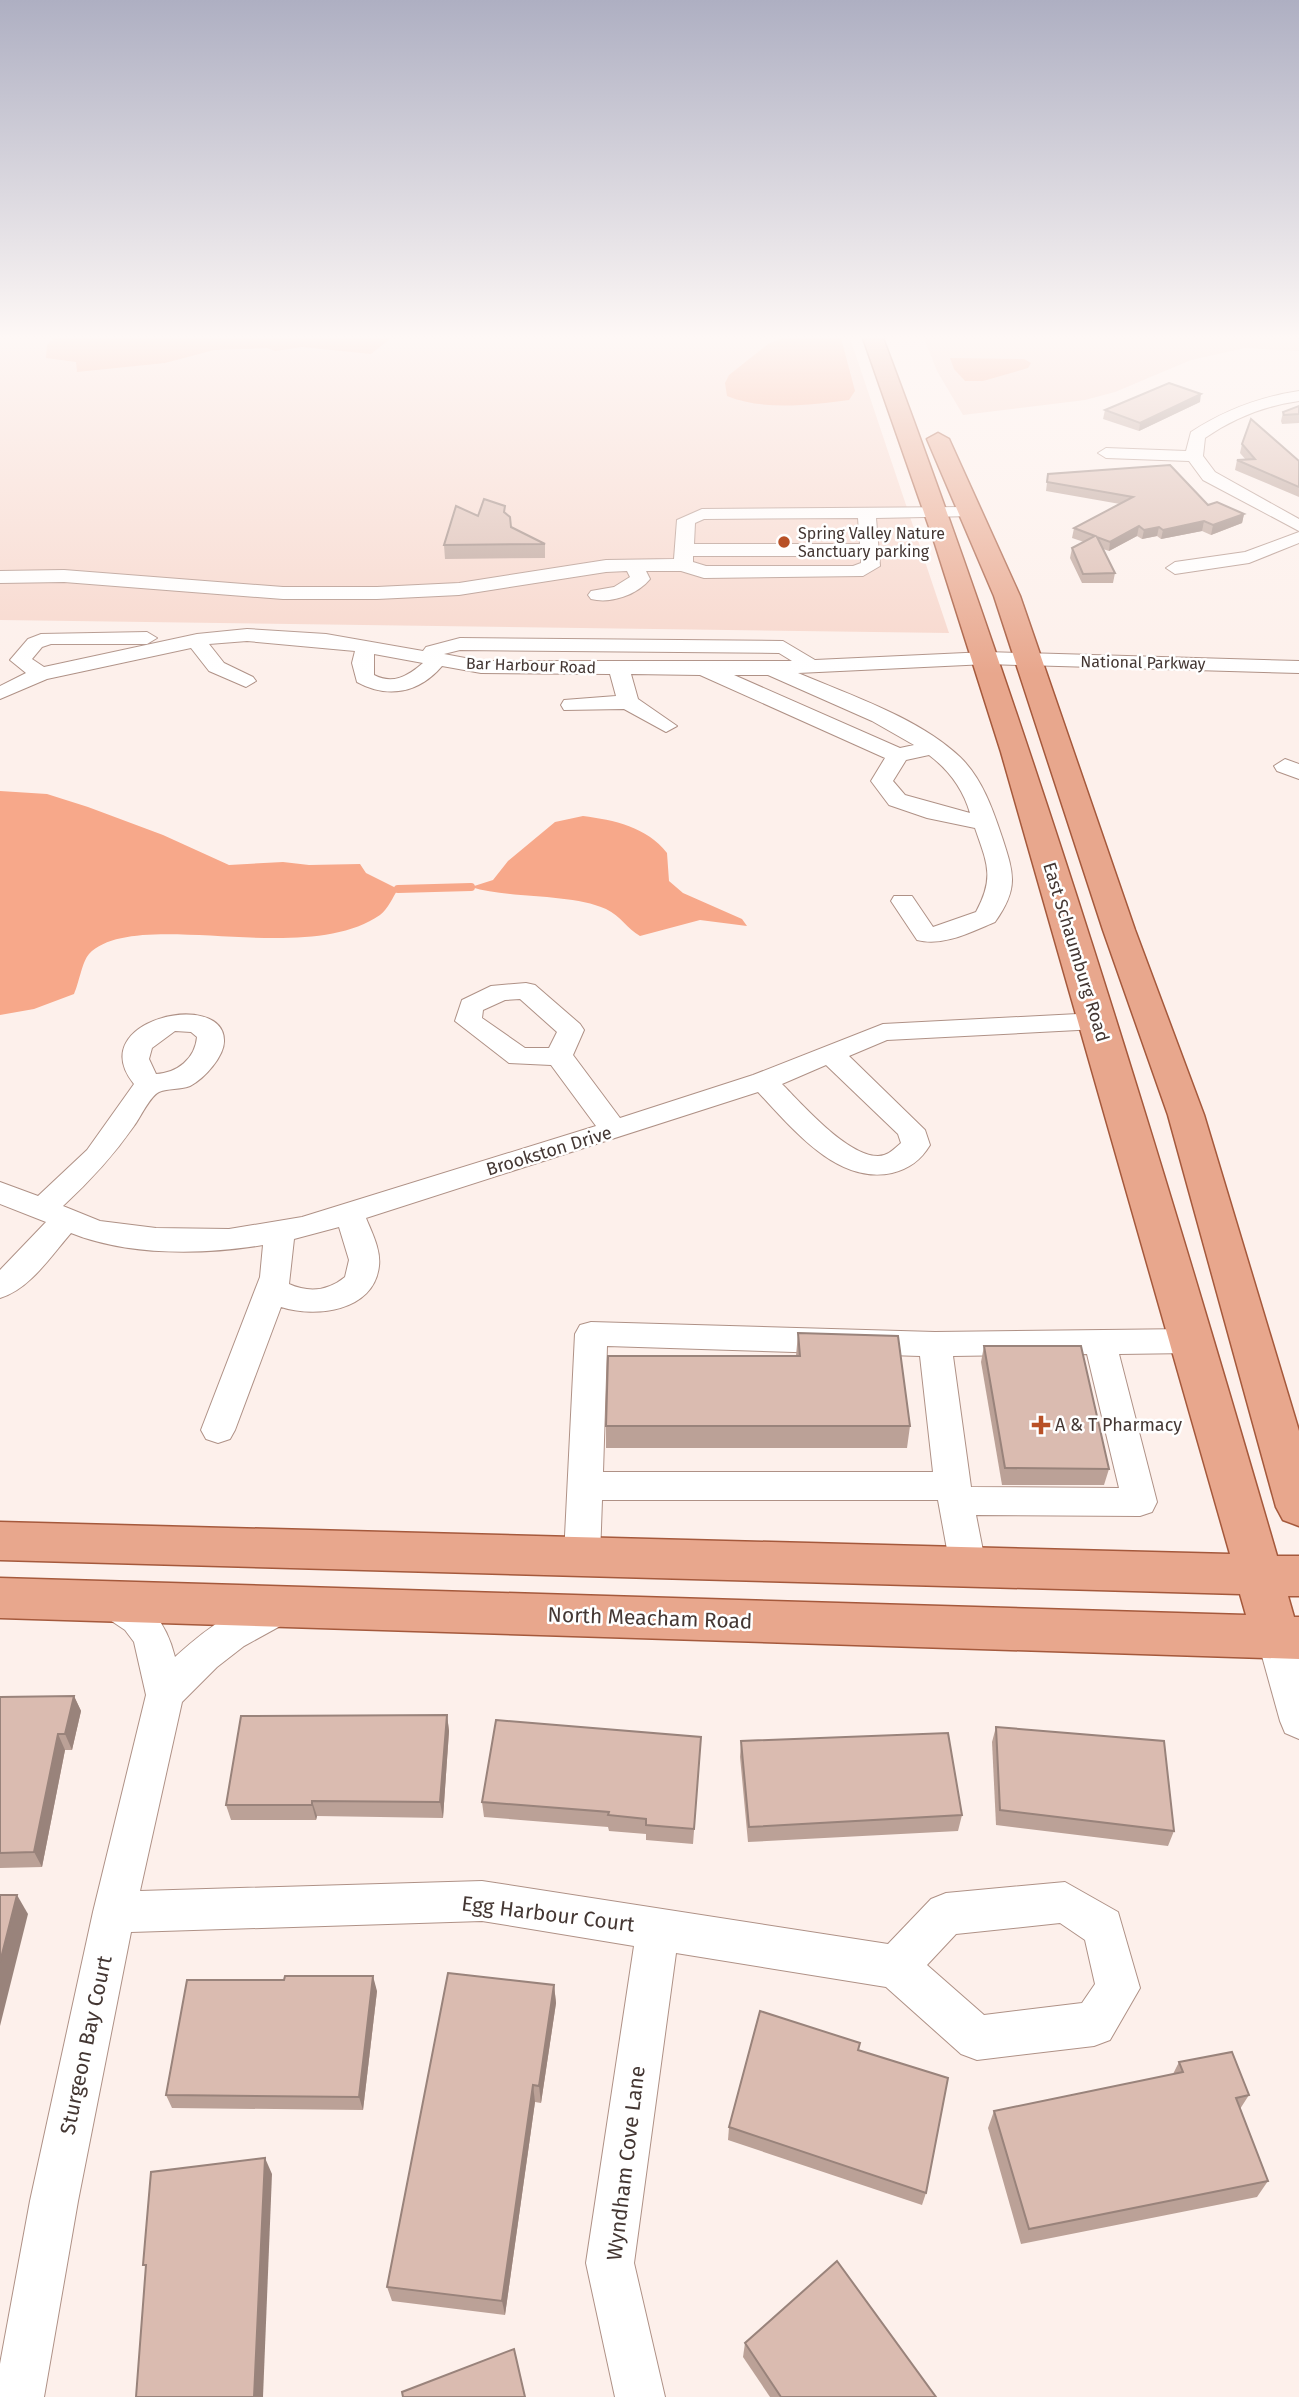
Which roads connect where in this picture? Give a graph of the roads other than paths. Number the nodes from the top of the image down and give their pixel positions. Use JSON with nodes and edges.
{"nodes":[{"id":1,"x":924,"y":450,"type":"edge"},
{"id":2,"x":933,"y":450,"type":"edge"},
{"id":3,"x":1195,"y":450,"type":"edge"},
{"id":4,"x":1106,"y":453,"type":"dead end"},
{"id":5,"x":1194,"y":456,"type":"junction"},
{"id":6,"x":953,"y":512,"type":"junction"},
{"id":7,"x":866,"y":521,"type":"junction"},
{"id":8,"x":1299,"y":526,"type":"edge"},
{"id":9,"x":1299,"y":537,"type":"edge"},
{"id":10,"x":683,"y":557,"type":"junction"},
{"id":11,"x":635,"y":566,"type":"junction"},
{"id":12,"x":1175,"y":568,"type":"dead end"},
{"id":13,"x":0,"y":577,"type":"edge"},
{"id":14,"x":524,"y":579,"type":"junction"},
{"id":15,"x":598,"y":595,"type":"dead end"},
{"id":16,"x":479,"y":603,"type":"dead end"},
{"id":17,"x":197,"y":640,"type":"junction"},
{"id":18,"x":167,"y":646,"type":"junction"},
{"id":19,"x":366,"y":646,"type":"junction"},
{"id":20,"x":415,"y":655,"type":"junction"},
{"id":21,"x":987,"y":658,"type":"junction"},
{"id":22,"x":1028,"y":659,"type":"junction"},
{"id":23,"x":437,"y":660,"type":"junction"},
{"id":24,"x":814,"y":665,"type":"junction"},
{"id":25,"x":1299,"y":667,"type":"edge"},
{"id":26,"x":619,"y":668,"type":"junction"},
{"id":27,"x":702,"y":668,"type":"junction"},
{"id":28,"x":770,"y":668,"type":"junction"},
{"id":29,"x":41,"y":674,"type":"junction"},
{"id":30,"x":246,"y":681,"type":"dead end"},
{"id":31,"x":2,"y":693,"type":"dead end"},
{"id":32,"x":628,"y":702,"type":"junction"},
{"id":33,"x":572,"y":705,"type":"dead end"},
{"id":34,"x":667,"y":726,"type":"dead end"},
{"id":35,"x":933,"y":747,"type":"junction"},
{"id":36,"x":898,"y":755,"type":"junction"},
{"id":37,"x":986,"y":823,"type":"junction"},
{"id":38,"x":902,"y":901,"type":"dead end"},
{"id":39,"x":1097,"y":1021,"type":"junction"},
{"id":40,"x":830,"y":1054,"type":"junction"},
{"id":41,"x":559,"y":1056,"type":"dead end"},
{"id":42,"x":763,"y":1081,"type":"junction"},
{"id":43,"x":149,"y":1084,"type":"dead end"},
{"id":44,"x":614,"y":1130,"type":"junction"},
{"id":45,"x":4,"y":1198,"type":"edge"},
{"id":46,"x":55,"y":1213,"type":"junction"},
{"id":47,"x":349,"y":1213,"type":"junction"},
{"id":48,"x":279,"y":1232,"type":"junction"},
{"id":49,"x":0,"y":1287,"type":"edge"},
{"id":50,"x":271,"y":1290,"type":"junction"},
{"id":51,"x":1191,"y":1341,"type":"junction"},
{"id":52,"x":1100,"y":1342,"type":"junction"},
{"id":53,"x":935,"y":1345,"type":"junction"},
{"id":54,"x":218,"y":1430,"type":"dead end"},
{"id":55,"x":584,"y":1486,"type":"junction"},
{"id":56,"x":955,"y":1494,"type":"junction"},
{"id":57,"x":1299,"y":1507,"type":"edge"},
{"id":58,"x":0,"y":1541,"type":"edge"},
{"id":59,"x":582,"y":1556,"type":"junction"},
{"id":60,"x":968,"y":1566,"type":"junction"},
{"id":61,"x":1279,"y":1575,"type":"edge"},
{"id":62,"x":0,"y":1598,"type":"edge"},
{"id":63,"x":111,"y":1601,"type":"junction"},
{"id":64,"x":284,"y":1606,"type":"junction"},
{"id":65,"x":1288,"y":1638,"type":"edge"},
{"id":66,"x":165,"y":1695,"type":"junction"},
{"id":67,"x":1299,"y":1721,"type":"edge"},
{"id":68,"x":114,"y":1912,"type":"junction"},
{"id":69,"x":658,"y":1927,"type":"junction"},
{"id":70,"x":896,"y":1967,"type":"junction"},
{"id":71,"x":19,"y":2397,"type":"edge"},
{"id":72,"x":640,"y":2397,"type":"edge"}],
"edges":[{"from":1,"to":6,"type":"main road","name":"East Schaumburg Road"},
{"from":2,"to":6,"type":"main road","name":"East Schaumburg Road"},
{"from":3,"to":5,"type":"street"},
{"from":4,"to":5,"type":"street"},
{"from":5,"to":8,"type":"street"},
{"from":6,"to":7,"type":"street"},
{"from":6,"to":21,"type":"main road","name":"East Schaumburg Road"},
{"from":6,"to":22,"type":"main road","name":"East Schaumburg Road"},
{"from":7,"to":10,"type":"street"},
{"from":7,"to":10,"type":"street"},
{"from":9,"to":12,"type":"street"},
{"from":10,"to":11,"type":"street"},
{"from":11,"to":14,"type":"street"},
{"from":11,"to":15,"type":"street"},
{"from":13,"to":14,"type":"street"},
{"from":14,"to":16,"type":"street"},
{"from":17,"to":18,"type":"street","name":"Bar Harbour Road"},
{"from":17,"to":19,"type":"street","name":"Bar Harbour Road"},
{"from":17,"to":30,"type":"street"},
{"from":18,"to":29,"type":"street","name":"Bar Harbour Road"},
{"from":18,"to":29,"type":"street"},
{"from":19,"to":20,"type":"street","name":"Bar Harbour Road"},
{"from":19,"to":23,"type":"street"},
{"from":20,"to":23,"type":"street","name":"Bar Harbour Road"},
{"from":20,"to":24,"type":"street"},
{"from":21,"to":22,"type":"street","name":"National Parkway"},
{"from":21,"to":24,"type":"street","name":"Bar Harbour Road"},
{"from":21,"to":39,"type":"main road","name":"East Schaumburg Road"},
{"from":22,"to":25,"type":"street","name":"National Parkway"},
{"from":22,"to":57,"type":"main road","name":"East Schaumburg Road"},
{"from":23,"to":26,"type":"street","name":"Bar Harbour Road"},
{"from":24,"to":28,"type":"street","name":"Bar Harbour Road"},
{"from":26,"to":27,"type":"street","name":"Bar Harbour Road"},
{"from":26,"to":32,"type":"street"},
{"from":27,"to":28,"type":"street","name":"Bar Harbour Road"},
{"from":27,"to":36,"type":"street"},
{"from":28,"to":35,"type":"street"},
{"from":29,"to":31,"type":"street","name":"Bar Harbour Road"},
{"from":32,"to":33,"type":"street"},
{"from":32,"to":34,"type":"street"},
{"from":35,"to":36,"type":"street"},
{"from":35,"to":37,"type":"street"},
{"from":36,"to":37,"type":"street"},
{"from":37,"to":38,"type":"street"},
{"from":39,"to":40,"type":"street","name":"Brookston Drive"},
{"from":39,"to":51,"type":"main road","name":"East Schaumburg Road"},
{"from":40,"to":42,"type":"street","name":"Brookston Drive"},
{"from":40,"to":42,"type":"street"},
{"from":41,"to":44,"type":"street"},
{"from":42,"to":44,"type":"street","name":"Brookston Drive"},
{"from":43,"to":46,"type":"street"},
{"from":44,"to":47,"type":"street","name":"Brookston Drive"},
{"from":45,"to":46,"type":"street","name":"Brookston Drive"},
{"from":46,"to":48,"type":"street","name":"Brookston Drive"},
{"from":46,"to":49,"type":"street"},
{"from":47,"to":48,"type":"street","name":"Brookston Drive"},
{"from":47,"to":50,"type":"street"},
{"from":48,"to":50,"type":"street"},
{"from":50,"to":54,"type":"street"},
{"from":51,"to":52,"type":"street"},
{"from":51,"to":61,"type":"main road","name":"East Schaumburg Road"},
{"from":52,"to":53,"type":"street"},
{"from":52,"to":56,"type":"street"},
{"from":53,"to":55,"type":"street"},
{"from":53,"to":56,"type":"street"},
{"from":55,"to":56,"type":"street"},
{"from":55,"to":59,"type":"street"},
{"from":56,"to":60,"type":"street"},
{"from":58,"to":59,"type":"main road"},
{"from":59,"to":60,"type":"main road"},
{"from":60,"to":61,"type":"main road"},
{"from":61,"to":65,"type":"main road","name":"East Schaumburg Road"},
{"from":62,"to":63,"type":"main road","name":"North Meacham Road"},
{"from":63,"to":64,"type":"main road","name":"North Meacham Road"},
{"from":63,"to":66,"type":"street"},
{"from":64,"to":65,"type":"main road","name":"North Meacham Road"},
{"from":64,"to":66,"type":"street"},
{"from":65,"to":67,"type":"street"},
{"from":66,"to":68,"type":"street","name":"Sturgeon Bay Court"},
{"from":68,"to":69,"type":"street","name":"Egg Harbour Court"},
{"from":68,"to":71,"type":"street","name":"Sturgeon Bay Court"},
{"from":69,"to":70,"type":"street","name":"Egg Harbour Court"},
{"from":69,"to":72,"type":"street","name":"Wyndham Cove Lane"},
{"from":70,"to":70,"type":"street"}]}
